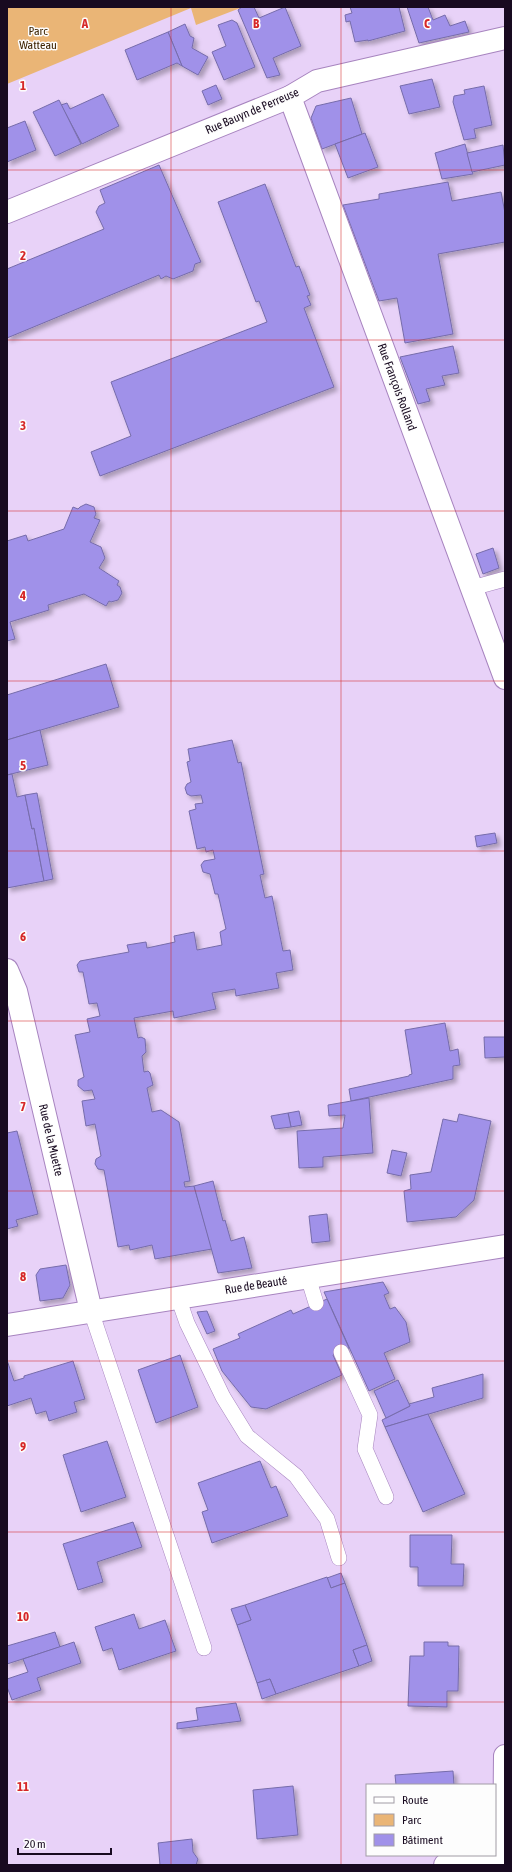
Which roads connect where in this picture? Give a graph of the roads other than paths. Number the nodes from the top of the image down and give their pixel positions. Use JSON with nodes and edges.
{"nodes":[{"id":1,"x":505,"y":38,"type":"edge"},
{"id":2,"x":290,"y":97,"type":"junction"},
{"id":3,"x":7,"y":212,"type":"edge"},
{"id":4,"x":505,"y":579,"type":"edge"},
{"id":5,"x":472,"y":588,"type":"junction"},
{"id":6,"x":505,"y":678,"type":"edge"},
{"id":7,"x":7,"y":970,"type":"edge"},
{"id":8,"x":505,"y":1246,"type":"edge"},
{"id":9,"x":308,"y":1276,"type":"junction"},
{"id":10,"x":178,"y":1297,"type":"junction"},
{"id":11,"x":316,"y":1303,"type":"dead end"},
{"id":12,"x":91,"y":1311,"type":"junction"},
{"id":13,"x":7,"y":1325,"type":"edge"},
{"id":14,"x":340,"y":1352,"type":"dead end"},
{"id":15,"x":386,"y":1497,"type":"dead end"},
{"id":16,"x":338,"y":1558,"type":"dead end"},
{"id":17,"x":204,"y":1648,"type":"dead end"},
{"id":18,"x":505,"y":1756,"type":"edge"},
{"id":19,"x":504,"y":1862,"type":"edge"},
{"id":20,"x":445,"y":1865,"type":"edge"}],
"edges":[{"from":1,"to":2,"type":"street","name":"Rue Bauyn de Perreuse"},
{"from":2,"to":3,"type":"street","name":"Rue Bauyn de Perreuse"},
{"from":2,"to":5,"type":"street","name":"Rue François Rolland"},
{"from":4,"to":5,"type":"lane"},
{"from":5,"to":6,"type":"street","name":"Rue François Rolland"},
{"from":7,"to":12,"type":"street","name":"Rue de la Muette"},
{"from":8,"to":9,"type":"street","name":"Rue de Beauté"},
{"from":9,"to":10,"type":"street","name":"Rue de Beauté"},
{"from":9,"to":11,"type":"lane"},
{"from":10,"to":12,"type":"street","name":"Rue de Beauté"},
{"from":10,"to":16,"type":"lane"},
{"from":12,"to":13,"type":"street","name":"Rue de Beauté"},
{"from":12,"to":17,"type":"lane"},
{"from":14,"to":15,"type":"lane"},
{"from":18,"to":19,"type":"street"},
{"from":19,"to":20,"type":"street"}]}
